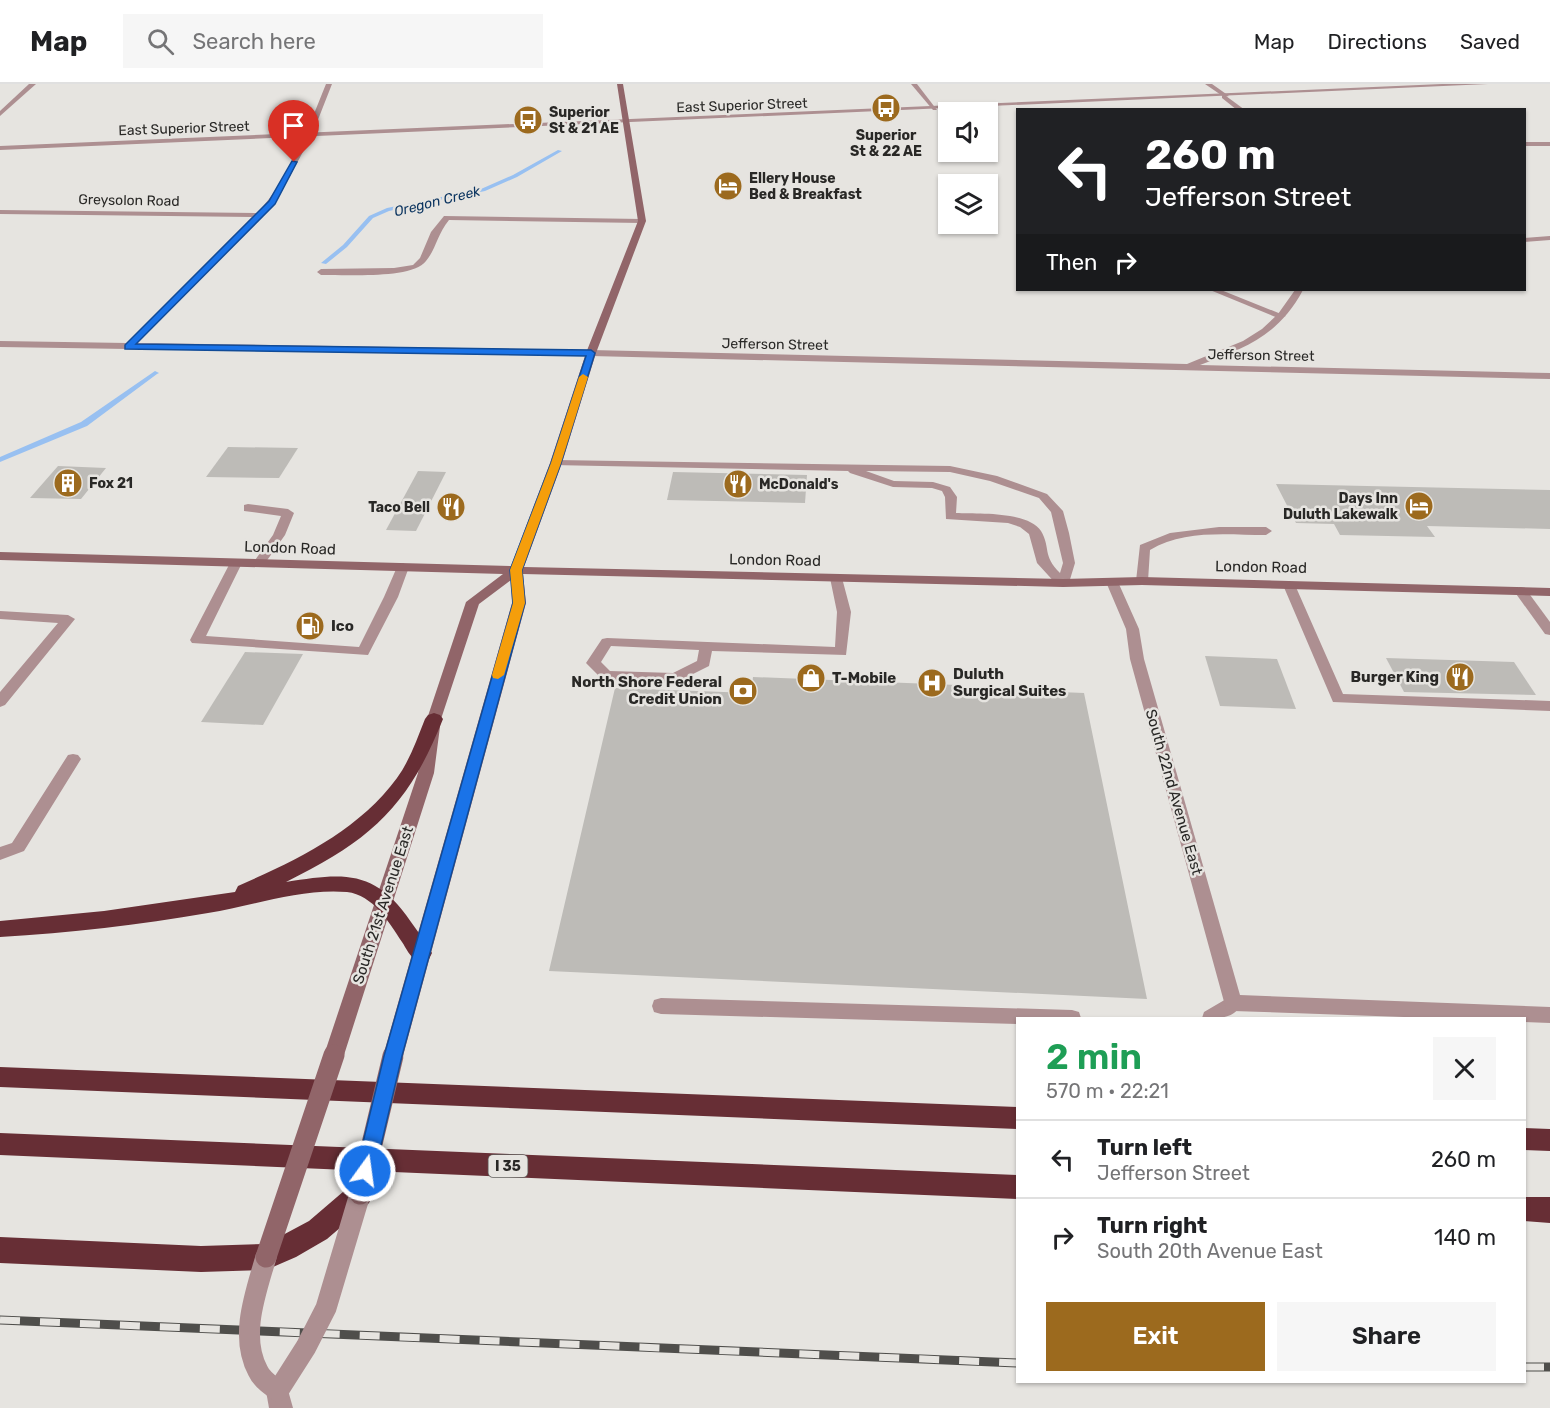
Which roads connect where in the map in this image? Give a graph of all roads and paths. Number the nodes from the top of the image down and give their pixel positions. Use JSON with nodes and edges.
{"nodes":[{"id":1,"x":33,"y":84,"type":"edge"},
{"id":2,"x":329,"y":84,"type":"edge"},
{"id":3,"x":620,"y":84,"type":"edge"},
{"id":4,"x":914,"y":84,"type":"edge"},
{"id":5,"x":1208,"y":84,"type":"edge"},
{"id":6,"x":1485,"y":84,"type":"edge"},
{"id":7,"x":1225,"y":96,"type":"junction"},
{"id":8,"x":1240,"y":108,"type":"edge"},
{"id":9,"x":935,"y":109,"type":"junction"},
{"id":10,"x":0,"y":114,"type":"edge"},
{"id":11,"x":625,"y":121,"type":"junction"},
{"id":12,"x":309,"y":135,"type":"junction"},
{"id":13,"x":1526,"y":144,"type":"edge"},
{"id":14,"x":1550,"y":144,"type":"edge"},
{"id":15,"x":0,"y":148,"type":"edge"},
{"id":16,"x":0,"y":212,"type":"edge"},
{"id":17,"x":257,"y":215,"type":"junction"},
{"id":18,"x":642,"y":221,"type":"junction"},
{"id":19,"x":1550,"y":238,"type":"edge"},
{"id":20,"x":1526,"y":240,"type":"edge"},
{"id":21,"x":321,"y":272,"type":"dead end"},
{"id":22,"x":1217,"y":291,"type":"edge"},
{"id":23,"x":1298,"y":291,"type":"edge"},
{"id":24,"x":1281,"y":316,"type":"junction"},
{"id":25,"x":0,"y":344,"type":"edge"},
{"id":26,"x":128,"y":347,"type":"junction"},
{"id":27,"x":591,"y":353,"type":"junction"},
{"id":28,"x":1184,"y":367,"type":"junction"},
{"id":29,"x":1537,"y":375,"type":"junction"},
{"id":30,"x":1550,"y":376,"type":"edge"},
{"id":31,"x":1550,"y":388,"type":"edge"},
{"id":32,"x":556,"y":463,"type":"junction"},
{"id":33,"x":840,"y":467,"type":"junction"},
{"id":34,"x":248,"y":508,"type":"dead end"},
{"id":35,"x":1266,"y":531,"type":"dead end"},
{"id":36,"x":0,"y":556,"type":"edge"},
{"id":37,"x":236,"y":563,"type":"junction"},
{"id":38,"x":259,"y":563,"type":"junction"},
{"id":39,"x":403,"y":567,"type":"junction"},
{"id":40,"x":516,"y":570,"type":"junction"},
{"id":41,"x":836,"y":578,"type":"junction"},
{"id":42,"x":1142,"y":581,"type":"junction"},
{"id":43,"x":1112,"y":582,"type":"junction"},
{"id":44,"x":1064,"y":583,"type":"junction"},
{"id":45,"x":1288,"y":585,"type":"junction"},
{"id":46,"x":1520,"y":591,"type":"junction"},
{"id":47,"x":1550,"y":591,"type":"edge"},
{"id":48,"x":0,"y":615,"type":"edge"},
{"id":49,"x":1550,"y":631,"type":"edge"},
{"id":50,"x":706,"y":646,"type":"junction"},
{"id":51,"x":0,"y":702,"type":"edge"},
{"id":52,"x":1550,"y":706,"type":"edge"},
{"id":53,"x":434,"y":719,"type":"junction"},
{"id":54,"x":73,"y":759,"type":"dead end"},
{"id":55,"x":0,"y":854,"type":"edge"},
{"id":56,"x":383,"y":902,"type":"junction"},
{"id":57,"x":208,"y":905,"type":"junction"},
{"id":58,"x":0,"y":929,"type":"edge"},
{"id":59,"x":421,"y":953,"type":"junction"},
{"id":60,"x":1233,"y":1003,"type":"junction"},
{"id":61,"x":661,"y":1006,"type":"dead end"},
{"id":62,"x":1550,"y":1015,"type":"edge"},
{"id":63,"x":1038,"y":1017,"type":"edge"},
{"id":64,"x":1212,"y":1017,"type":"edge"},
{"id":65,"x":0,"y":1077,"type":"edge"},
{"id":66,"x":1016,"y":1118,"type":"edge"},
{"id":67,"x":1526,"y":1139,"type":"edge"},
{"id":68,"x":1550,"y":1140,"type":"edge"},
{"id":69,"x":0,"y":1144,"type":"edge"},
{"id":70,"x":1016,"y":1187,"type":"edge"},
{"id":71,"x":360,"y":1194,"type":"junction"},
{"id":72,"x":1526,"y":1209,"type":"edge"},
{"id":73,"x":1550,"y":1210,"type":"edge"},
{"id":74,"x":0,"y":1250,"type":"edge"},
{"id":75,"x":266,"y":1257,"type":"junction"},
{"id":76,"x":280,"y":1400,"type":"edge"}],
"edges":[{"from":1,"to":10,"type":"street"},
{"from":2,"to":12,"type":"street"},
{"from":3,"to":11,"type":"main road"},
{"from":4,"to":9,"type":"street"},
{"from":5,"to":7,"type":"street"},
{"from":6,"to":7,"type":"street","name":"East Superior Street"},
{"from":7,"to":8,"type":"street"},
{"from":7,"to":9,"type":"street","name":"East Superior Street"},
{"from":9,"to":11,"type":"street","name":"East Superior Street"},
{"from":11,"to":12,"type":"street","name":"East Superior Street"},
{"from":11,"to":18,"type":"main road"},
{"from":12,"to":15,"type":"street","name":"East Superior Street"},
{"from":12,"to":17,"type":"street"},
{"from":13,"to":14,"type":"street"},
{"from":16,"to":17,"type":"street","name":"Greysolon Road"},
{"from":17,"to":26,"type":"street"},
{"from":18,"to":21,"type":"street"},
{"from":18,"to":27,"type":"main road"},
{"from":19,"to":20,"type":"street"},
{"from":22,"to":24,"type":"street"},
{"from":23,"to":24,"type":"street"},
{"from":24,"to":28,"type":"street"},
{"from":25,"to":26,"type":"street","name":"Jefferson Street"},
{"from":26,"to":27,"type":"street","name":"Jefferson Street"},
{"from":27,"to":28,"type":"street","name":"Jefferson Street"},
{"from":27,"to":32,"type":"main road"},
{"from":28,"to":29,"type":"street","name":"Jefferson Street"},
{"from":29,"to":30,"type":"street","name":"Jefferson Street"},
{"from":29,"to":31,"type":"street"},
{"from":32,"to":33,"type":"street"},
{"from":32,"to":40,"type":"main road"},
{"from":33,"to":44,"type":"street"},
{"from":33,"to":44,"type":"street"},
{"from":34,"to":38,"type":"street"},
{"from":35,"to":42,"type":"street"},
{"from":36,"to":37,"type":"main road","name":"London Road"},
{"from":37,"to":38,"type":"main road","name":"London Road"},
{"from":37,"to":39,"type":"street"},
{"from":38,"to":39,"type":"main road","name":"London Road"},
{"from":39,"to":40,"type":"main road","name":"London Road"},
{"from":40,"to":41,"type":"main road","name":"London Road"},
{"from":40,"to":53,"type":"main road","name":"South 21st Avenue East"},
{"from":40,"to":59,"type":"main road"},
{"from":41,"to":44,"type":"main road","name":"London Road"},
{"from":41,"to":50,"type":"street"},
{"from":42,"to":43,"type":"main road","name":"London Road"},
{"from":42,"to":45,"type":"main road","name":"London Road"},
{"from":43,"to":44,"type":"main road","name":"London Road"},
{"from":43,"to":60,"type":"street","name":"South 22nd Avenue East"},
{"from":45,"to":46,"type":"main road","name":"London Road"},
{"from":45,"to":52,"type":"street"},
{"from":46,"to":47,"type":"main road","name":"London Road"},
{"from":46,"to":49,"type":"street"},
{"from":48,"to":51,"type":"street"},
{"from":50,"to":50,"type":"street"},
{"from":53,"to":56,"type":"main road","name":"South 21st Avenue East"},
{"from":53,"to":57,"type":"highway"},
{"from":54,"to":55,"type":"street"},
{"from":56,"to":57,"type":"highway"},
{"from":56,"to":59,"type":"highway"},
{"from":56,"to":75,"type":"main road","name":"South 21st Avenue East","bridge":true},
{"from":57,"to":58,"type":"highway"},
{"from":59,"to":71,"type":"main road","bridge":true},
{"from":60,"to":62,"type":"street"},
{"from":60,"to":64,"type":"street"},
{"from":61,"to":63,"type":"street"},
{"from":65,"to":66,"type":"highway"},
{"from":67,"to":68,"type":"highway"},
{"from":69,"to":70,"type":"highway","number":"I 35"},
{"from":71,"to":75,"type":"highway"},
{"from":71,"to":76,"type":"street","bridge":true},
{"from":72,"to":73,"type":"highway"},
{"from":74,"to":75,"type":"highway"},
{"from":75,"to":76,"type":"street","bridge":true}]}
